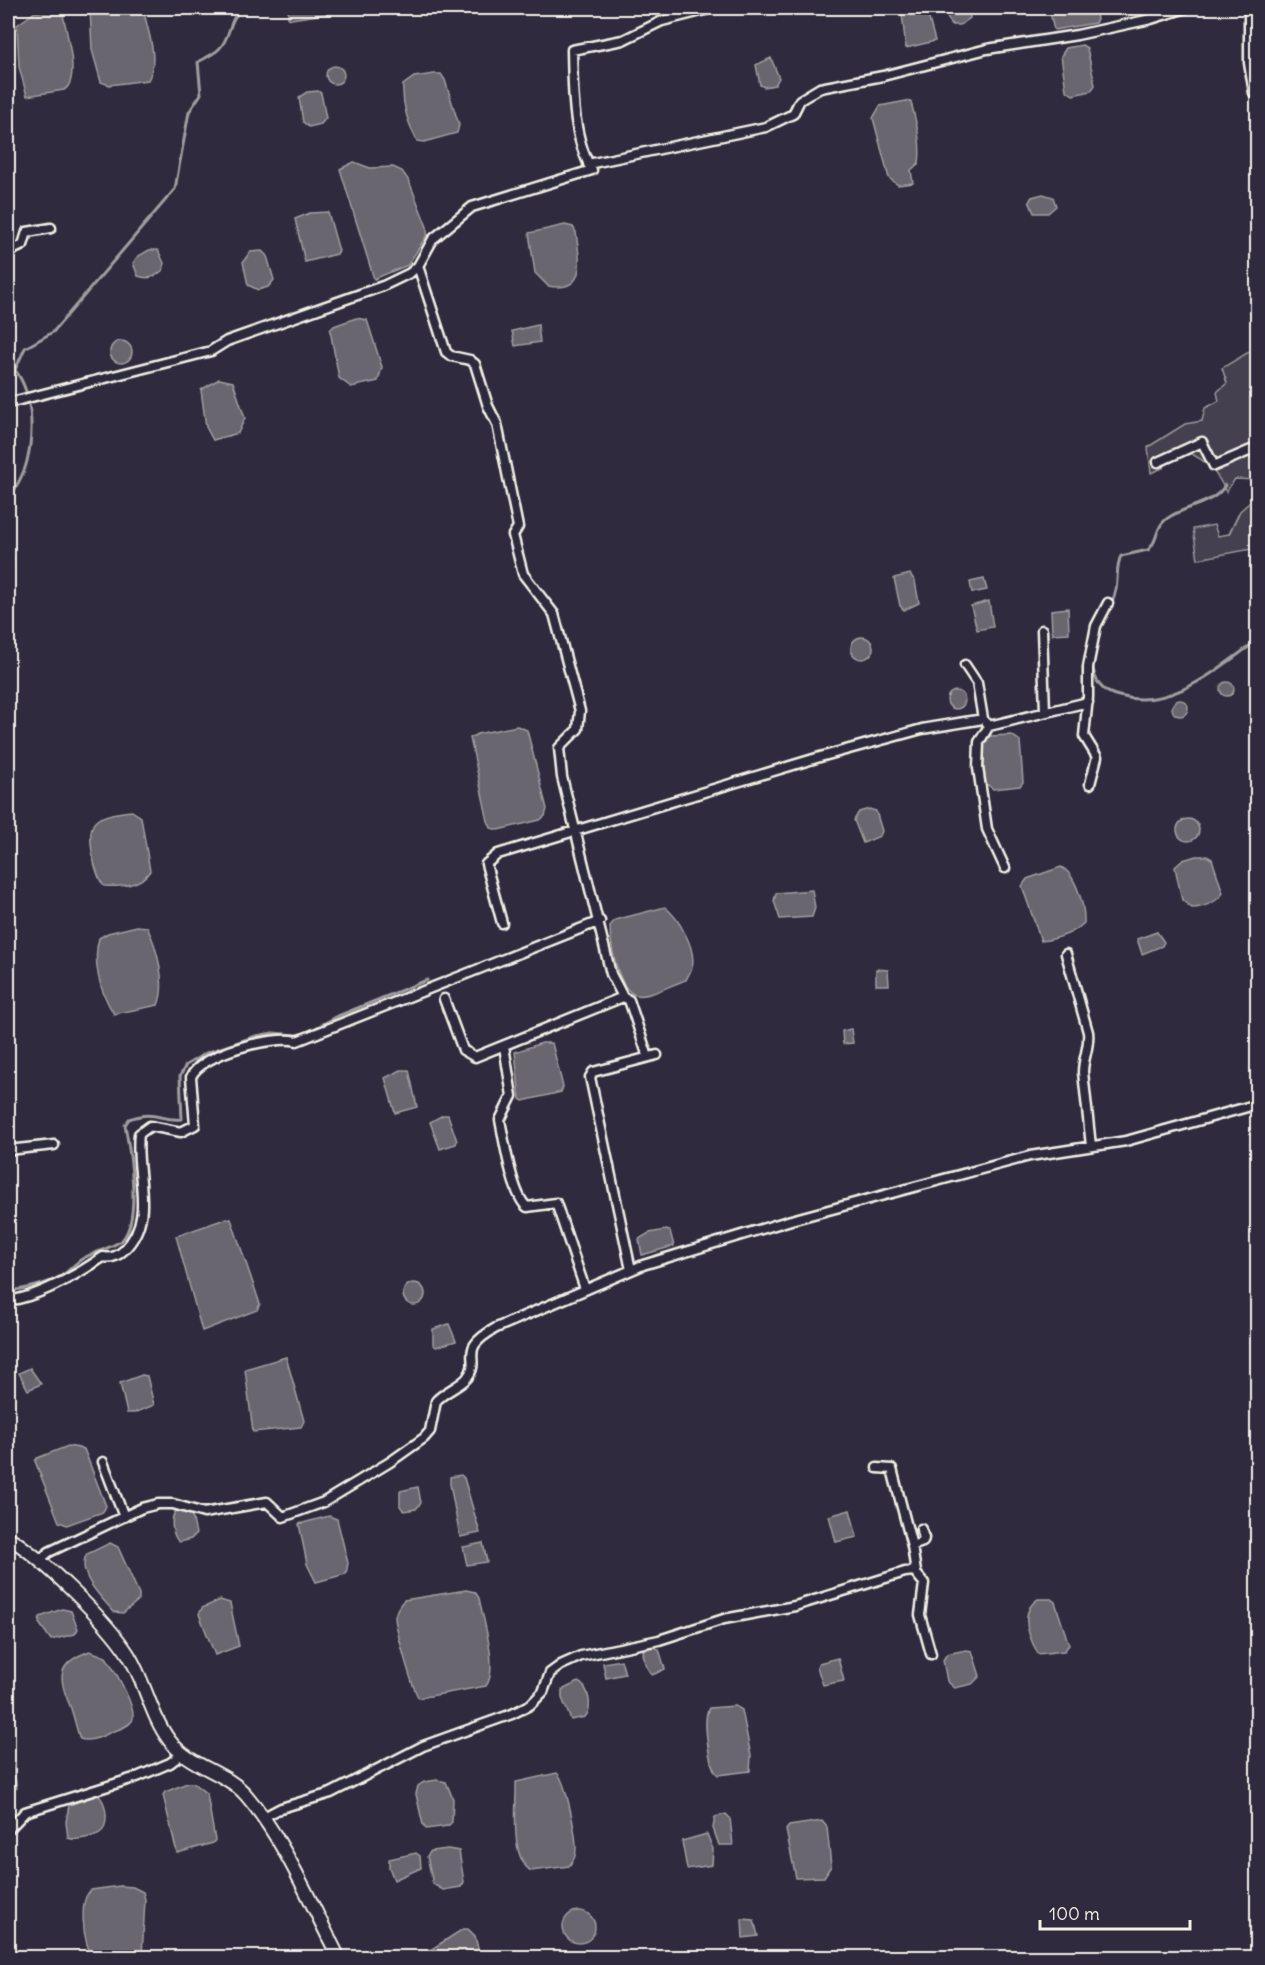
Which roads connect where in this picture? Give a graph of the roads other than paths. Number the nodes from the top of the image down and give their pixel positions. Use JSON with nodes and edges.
{"nodes":[{"id":1,"x":713,"y":8,"type":"edge"},
{"id":2,"x":1186,"y":8,"type":"edge"},
{"id":3,"x":1249,"y":8,"type":"edge"},
{"id":4,"x":1254,"y":93,"type":"dead end"},
{"id":5,"x":588,"y":164,"type":"junction"},
{"id":6,"x":51,"y":228,"type":"dead end"},
{"id":7,"x":8,"y":252,"type":"edge"},
{"id":8,"x":418,"y":266,"type":"junction"},
{"id":9,"x":8,"y":403,"type":"edge"},
{"id":10,"x":1257,"y":447,"type":"edge"},
{"id":11,"x":1158,"y":462,"type":"dead end"},
{"id":12,"x":1108,"y":603,"type":"dead end"},
{"id":13,"x":1042,"y":630,"type":"dead end"},
{"id":14,"x":965,"y":665,"type":"dead end"},
{"id":15,"x":1088,"y":702,"type":"junction"},
{"id":16,"x":1045,"y":711,"type":"junction"},
{"id":17,"x":986,"y":722,"type":"junction"},
{"id":18,"x":1090,"y":784,"type":"dead end"},
{"id":19,"x":577,"y":830,"type":"junction"},
{"id":20,"x":1005,"y":868,"type":"dead end"},
{"id":21,"x":600,"y":921,"type":"junction"},
{"id":22,"x":502,"y":923,"type":"dead end"},
{"id":23,"x":1066,"y":954,"type":"dead end"},
{"id":24,"x":622,"y":997,"type":"junction"},
{"id":25,"x":444,"y":999,"type":"dead end"},
{"id":26,"x":504,"y":1046,"type":"junction"},
{"id":27,"x":657,"y":1055,"type":"dead end"},
{"id":28,"x":648,"y":1057,"type":"junction"},
{"id":29,"x":1257,"y":1104,"type":"edge"},
{"id":30,"x":54,"y":1145,"type":"dead end"},
{"id":31,"x":1091,"y":1146,"type":"junction"},
{"id":32,"x":8,"y":1150,"type":"edge"},
{"id":33,"x":630,"y":1270,"type":"junction"},
{"id":34,"x":585,"y":1289,"type":"junction"},
{"id":35,"x":8,"y":1301,"type":"edge"},
{"id":36,"x":103,"y":1462,"type":"dead end"},
{"id":37,"x":877,"y":1468,"type":"dead end"},
{"id":38,"x":124,"y":1517,"type":"junction"},
{"id":39,"x":921,"y":1529,"type":"dead end"},
{"id":40,"x":8,"y":1537,"type":"edge"},
{"id":41,"x":912,"y":1546,"type":"junction"},
{"id":42,"x":38,"y":1561,"type":"junction"},
{"id":43,"x":916,"y":1572,"type":"junction"},
{"id":44,"x":931,"y":1654,"type":"dead end"},
{"id":45,"x":182,"y":1754,"type":"junction"},
{"id":46,"x":262,"y":1818,"type":"junction"},
{"id":47,"x":8,"y":1830,"type":"edge"},
{"id":48,"x":339,"y":1958,"type":"edge"}],
"edges":[{"from":1,"to":5,"type":"street"},
{"from":2,"to":5,"type":"street"},
{"from":3,"to":4,"type":"street"},
{"from":5,"to":8,"type":"street"},
{"from":6,"to":7,"type":"street"},
{"from":8,"to":9,"type":"street"},
{"from":8,"to":19,"type":"street"},
{"from":10,"to":11,"type":"street"},
{"from":12,"to":15,"type":"street"},
{"from":13,"to":16,"type":"street"},
{"from":14,"to":17,"type":"street"},
{"from":15,"to":16,"type":"street"},
{"from":15,"to":18,"type":"street"},
{"from":16,"to":17,"type":"street"},
{"from":17,"to":19,"type":"street"},
{"from":17,"to":20,"type":"street"},
{"from":19,"to":21,"type":"street"},
{"from":19,"to":22,"type":"street"},
{"from":21,"to":24,"type":"street"},
{"from":21,"to":35,"type":"street"},
{"from":23,"to":31,"type":"street"},
{"from":24,"to":26,"type":"street"},
{"from":24,"to":28,"type":"street"},
{"from":25,"to":26,"type":"street"},
{"from":26,"to":34,"type":"street"},
{"from":27,"to":28,"type":"street"},
{"from":28,"to":33,"type":"street"},
{"from":29,"to":31,"type":"street"},
{"from":30,"to":32,"type":"street"},
{"from":31,"to":33,"type":"street"},
{"from":33,"to":34,"type":"street"},
{"from":34,"to":38,"type":"street"},
{"from":36,"to":38,"type":"street"},
{"from":37,"to":41,"type":"street"},
{"from":38,"to":42,"type":"street"},
{"from":39,"to":41,"type":"street"},
{"from":40,"to":42,"type":"main road"},
{"from":41,"to":43,"type":"street"},
{"from":42,"to":45,"type":"main road"},
{"from":43,"to":44,"type":"street"},
{"from":43,"to":46,"type":"street"},
{"from":45,"to":46,"type":"main road"},
{"from":45,"to":47,"type":"street"},
{"from":46,"to":48,"type":"main road"}]}
